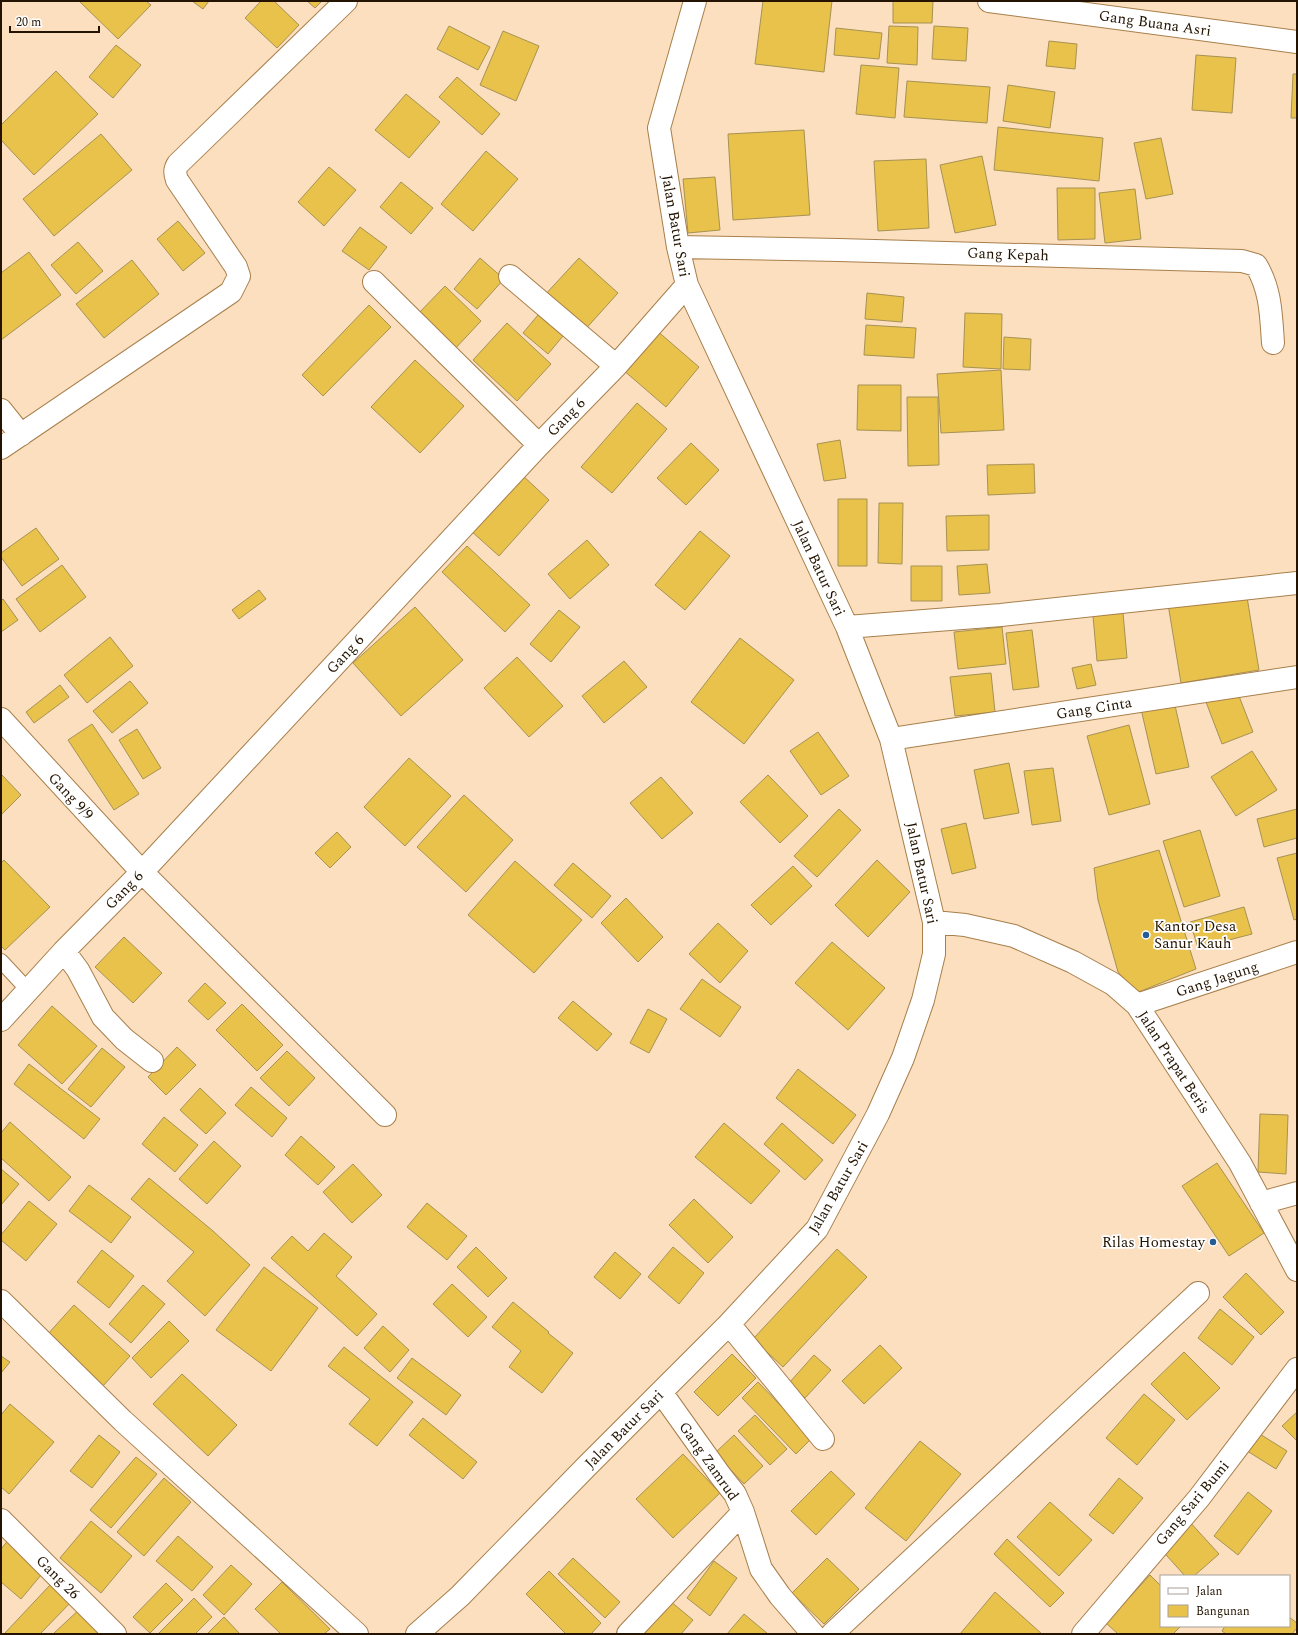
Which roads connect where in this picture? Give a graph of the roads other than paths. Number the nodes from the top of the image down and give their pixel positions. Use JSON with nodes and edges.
{"nodes":[{"id":1,"x":346,"y":1,"type":"edge"},
{"id":2,"x":695,"y":1,"type":"edge"},
{"id":3,"x":989,"y":1,"type":"edge"},
{"id":4,"x":1297,"y":42,"type":"edge"},
{"id":5,"x":678,"y":247,"type":"junction"},
{"id":6,"x":510,"y":276,"type":"dead end"},
{"id":7,"x":374,"y":282,"type":"dead end"},
{"id":8,"x":687,"y":285,"type":"junction"},
{"id":9,"x":1273,"y":343,"type":"dead end"},
{"id":10,"x":616,"y":366,"type":"junction"},
{"id":11,"x":1,"y":410,"type":"edge"},
{"id":12,"x":21,"y":435,"type":"junction"},
{"id":13,"x":539,"y":445,"type":"junction"},
{"id":14,"x":1,"y":448,"type":"edge"},
{"id":15,"x":1297,"y":583,"type":"edge"},
{"id":16,"x":847,"y":627,"type":"junction"},
{"id":17,"x":1297,"y":677,"type":"edge"},
{"id":18,"x":1,"y":719,"type":"edge"},
{"id":19,"x":891,"y":739,"type":"junction"},
{"id":20,"x":142,"y":872,"type":"junction"},
{"id":21,"x":934,"y":922,"type":"junction"},
{"id":22,"x":64,"y":951,"type":"junction"},
{"id":23,"x":1297,"y":952,"type":"edge"},
{"id":24,"x":1,"y":961,"type":"edge"},
{"id":25,"x":29,"y":991,"type":"junction"},
{"id":26,"x":1137,"y":1005,"type":"junction"},
{"id":27,"x":1,"y":1020,"type":"edge"},
{"id":28,"x":152,"y":1061,"type":"dead end"},
{"id":29,"x":385,"y":1115,"type":"dead end"},
{"id":30,"x":1297,"y":1193,"type":"edge"},
{"id":31,"x":1261,"y":1204,"type":"junction"},
{"id":32,"x":1297,"y":1270,"type":"edge"},
{"id":33,"x":1198,"y":1293,"type":"dead end"},
{"id":34,"x":1,"y":1301,"type":"edge"},
{"id":35,"x":729,"y":1324,"type":"junction"},
{"id":36,"x":1297,"y":1369,"type":"edge"},
{"id":37,"x":661,"y":1392,"type":"junction"},
{"id":38,"x":823,"y":1439,"type":"dead end"},
{"id":39,"x":743,"y":1512,"type":"junction"},
{"id":40,"x":1,"y":1520,"type":"edge"},
{"id":41,"x":115,"y":1634,"type":"edge"},
{"id":42,"x":358,"y":1634,"type":"edge"},
{"id":43,"x":417,"y":1634,"type":"edge"},
{"id":44,"x":628,"y":1634,"type":"edge"},
{"id":45,"x":812,"y":1634,"type":"edge"},
{"id":46,"x":832,"y":1634,"type":"edge"},
{"id":47,"x":1083,"y":1634,"type":"edge"}],
"edges":[{"from":1,"to":12,"type":"street"},
{"from":2,"to":5,"type":"street","name":"Jalan Batur Sari"},
{"from":3,"to":4,"type":"street","name":"Gang Buana Asri"},
{"from":5,"to":8,"type":"street","name":"Jalan Batur Sari"},
{"from":5,"to":9,"type":"street","name":"Gang Kepah"},
{"from":6,"to":10,"type":"street"},
{"from":7,"to":13,"type":"street"},
{"from":8,"to":10,"type":"street","name":"Gang 6"},
{"from":8,"to":16,"type":"street","name":"Jalan Batur Sari"},
{"from":10,"to":13,"type":"street","name":"Gang 6"},
{"from":11,"to":12,"type":"street"},
{"from":12,"to":14,"type":"street"},
{"from":13,"to":20,"type":"street","name":"Gang 6"},
{"from":15,"to":16,"type":"street"},
{"from":16,"to":19,"type":"street","name":"Jalan Batur Sari"},
{"from":17,"to":19,"type":"street","name":"Gang Cinta"},
{"from":18,"to":20,"type":"street","name":"Gang 9/9"},
{"from":19,"to":21,"type":"street","name":"Jalan Batur Sari"},
{"from":20,"to":22,"type":"street","name":"Gang 6"},
{"from":20,"to":29,"type":"street","name":"Gang 9/9"},
{"from":21,"to":26,"type":"street","name":"Jalan Prapat Beris"},
{"from":21,"to":35,"type":"street","name":"Jalan Batur Sari"},
{"from":22,"to":25,"type":"street","name":"Gang 6"},
{"from":22,"to":28,"type":"street"},
{"from":23,"to":26,"type":"street","name":"Gang Jagung"},
{"from":24,"to":25,"type":"lane"},
{"from":25,"to":27,"type":"street","name":"Gang 6"},
{"from":26,"to":31,"type":"street","name":"Jalan Prapat Beris"},
{"from":30,"to":31,"type":"street"},
{"from":31,"to":32,"type":"street","name":"Jalan Prapat Beris"},
{"from":33,"to":46,"type":"street"},
{"from":34,"to":42,"type":"street"},
{"from":35,"to":37,"type":"street","name":"Jalan Batur Sari"},
{"from":35,"to":38,"type":"street"},
{"from":36,"to":47,"type":"street","name":"Gang Sari Bumi"},
{"from":37,"to":39,"type":"street","name":"Gang Zamrud"},
{"from":37,"to":43,"type":"street","name":"Jalan Batur Sari"},
{"from":39,"to":44,"type":"street"},
{"from":39,"to":45,"type":"street","name":"Gang Zamrud"},
{"from":40,"to":41,"type":"street","name":"Gang 26"}]}
